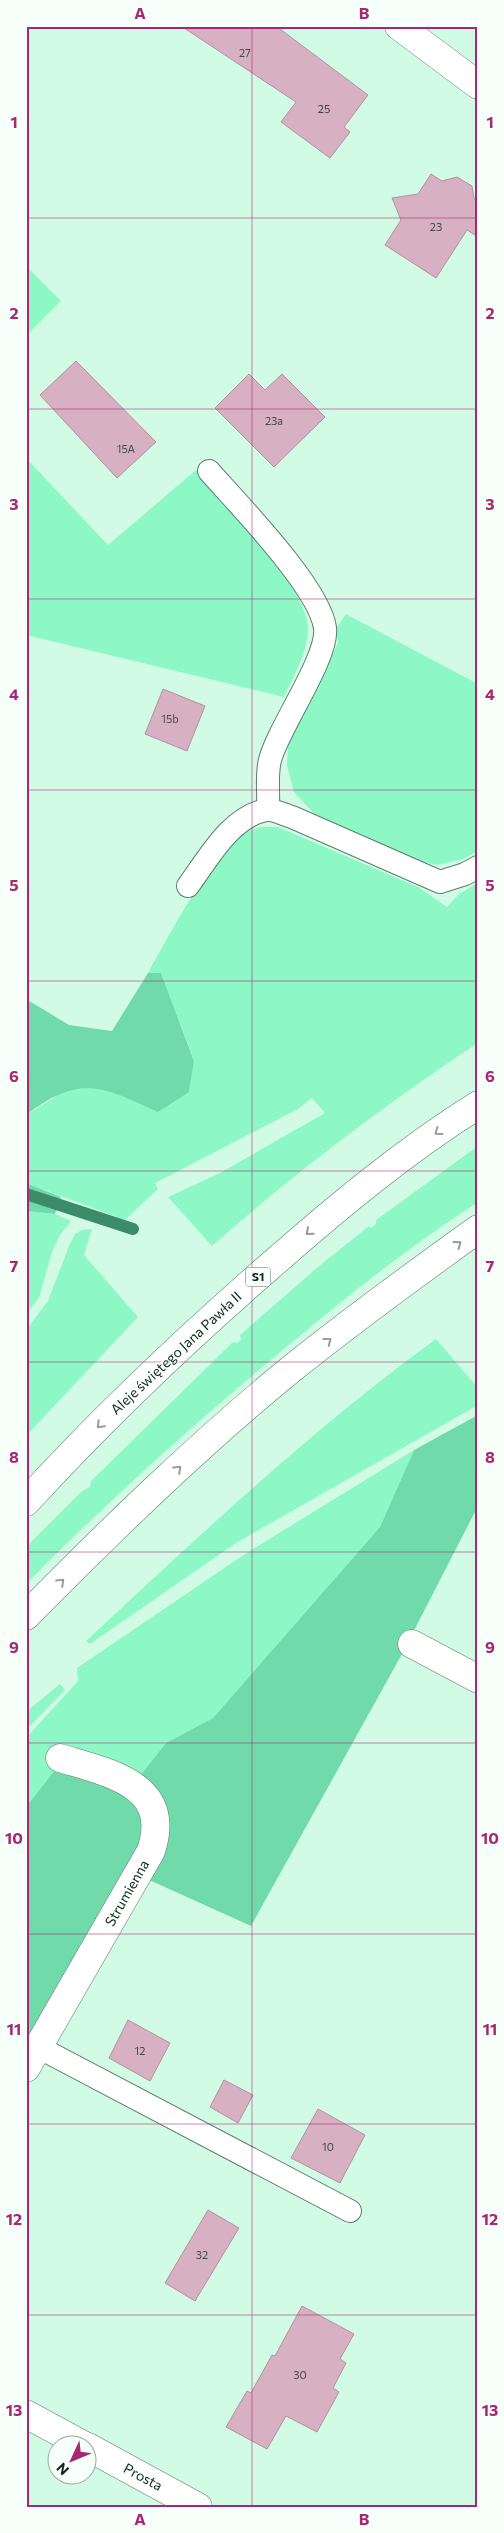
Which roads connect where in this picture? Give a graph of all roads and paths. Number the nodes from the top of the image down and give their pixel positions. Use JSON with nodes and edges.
{"nodes":[{"id":1,"x":399,"y":26,"type":"edge"},
{"id":2,"x":478,"y":85,"type":"edge"},
{"id":3,"x":209,"y":471,"type":"dead end"},
{"id":4,"x":268,"y":810,"type":"junction"},
{"id":5,"x":478,"y":867,"type":"edge"},
{"id":6,"x":188,"y":886,"type":"dead end"},
{"id":7,"x":478,"y":1104,"type":"edge"},
{"id":8,"x":478,"y":1229,"type":"edge"},
{"id":9,"x":26,"y":1502,"type":"edge"},
{"id":10,"x":26,"y":1616,"type":"edge"},
{"id":11,"x":412,"y":1644,"type":"dead end"},
{"id":12,"x":478,"y":1679,"type":"edge"},
{"id":13,"x":60,"y":1758,"type":"dead end"},
{"id":14,"x":32,"y":2058,"type":"edge"},
{"id":15,"x":350,"y":2211,"type":"dead end"},
{"id":16,"x":26,"y":2414,"type":"edge"},
{"id":17,"x":67,"y":2436,"type":"edge"},
{"id":18,"x":98,"y":2453,"type":"edge"},
{"id":19,"x":198,"y":2507,"type":"edge"}],
"edges":[{"from":1,"to":2,"type":"main road"},
{"from":3,"to":4,"type":"lane"},
{"from":4,"to":5,"type":"lane"},
{"from":4,"to":6,"type":"lane"},
{"from":7,"to":9,"type":"main road","name":"Aleje świętego Jana Pawła II","number":"S1","one_way":true},
{"from":10,"to":8,"type":"main road","one_way":true},
{"from":11,"to":12,"type":"main road"},
{"from":13,"to":14,"type":"main road","name":"Strumienna"},
{"from":14,"to":15,"type":"lane"},
{"from":16,"to":17,"type":"main road","name":"Prosta"},
{"from":18,"to":19,"type":"main road","name":"Prosta"}]}
